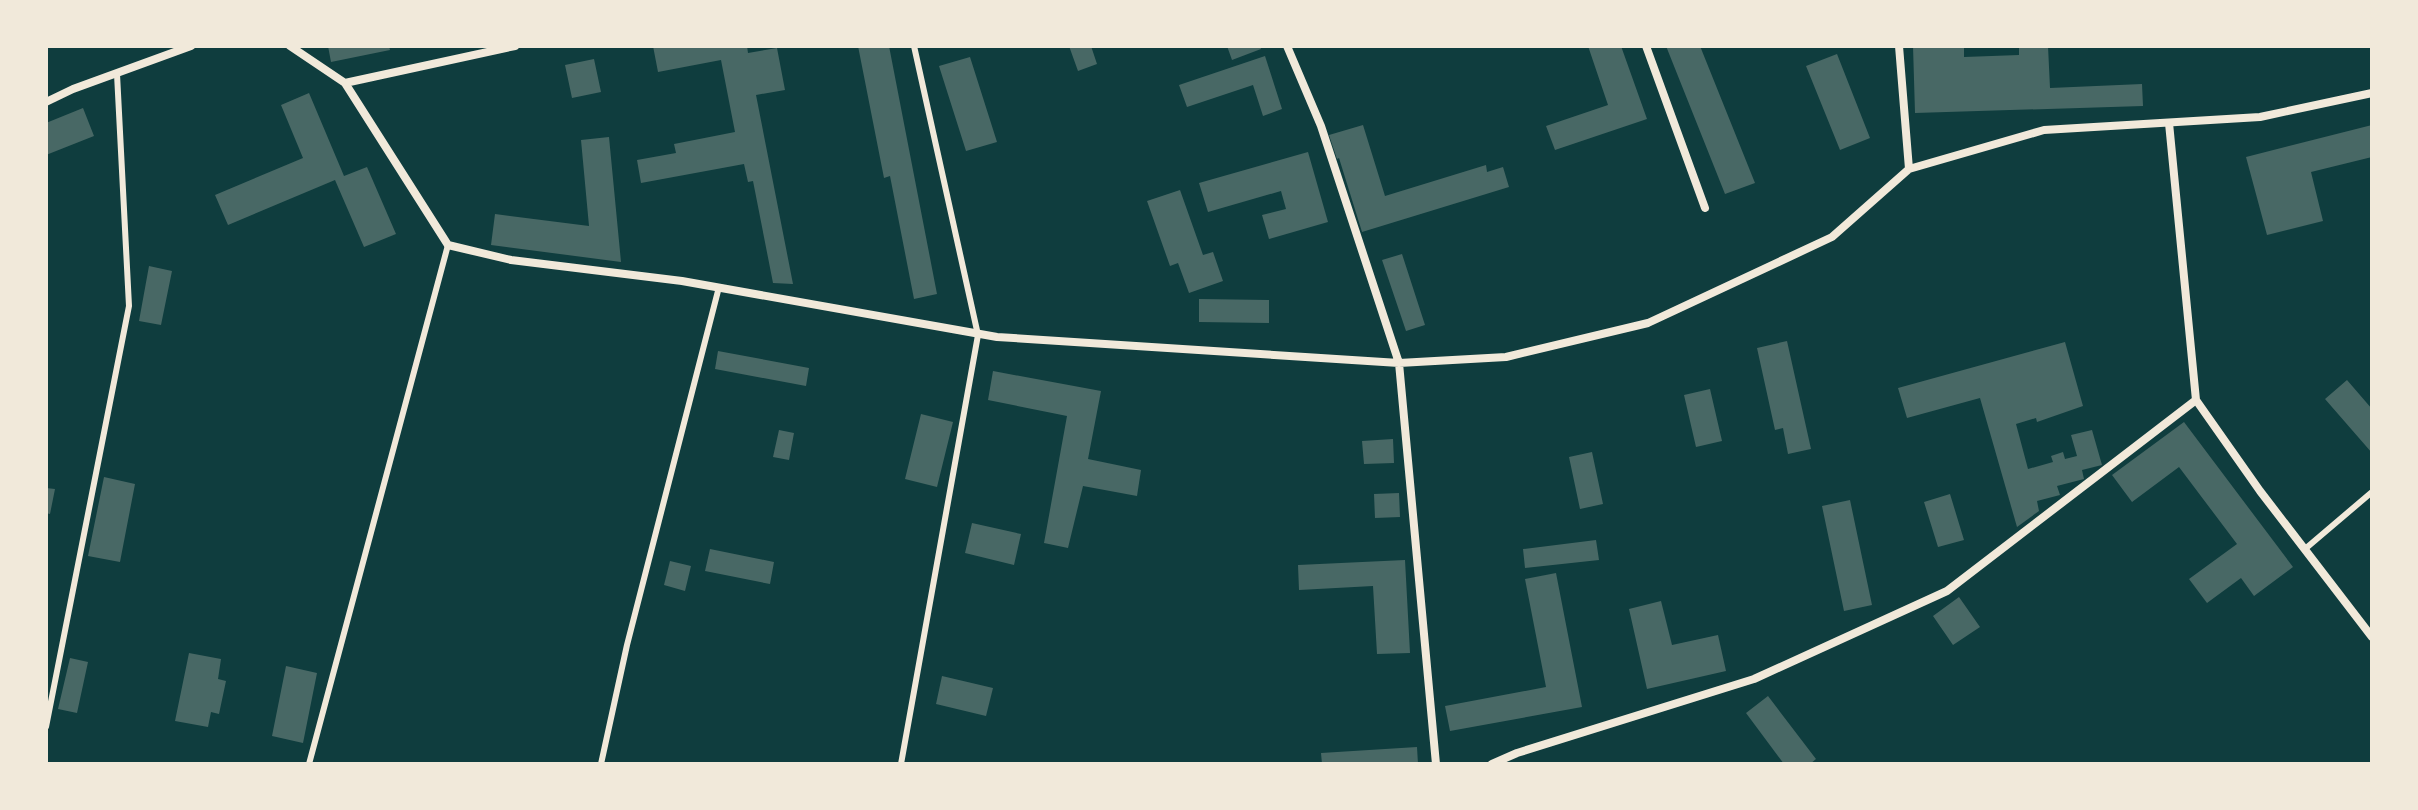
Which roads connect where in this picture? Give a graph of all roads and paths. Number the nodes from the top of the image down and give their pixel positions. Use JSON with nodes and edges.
{"nodes":[{"id":1,"x":191,"y":46,"type":"edge"},
{"id":2,"x":290,"y":46,"type":"edge"},
{"id":3,"x":515,"y":46,"type":"edge"},
{"id":4,"x":914,"y":46,"type":"edge"},
{"id":5,"x":1287,"y":46,"type":"edge"},
{"id":6,"x":1646,"y":46,"type":"edge"},
{"id":7,"x":1899,"y":46,"type":"edge"},
{"id":8,"x":117,"y":74,"type":"junction"},
{"id":9,"x":345,"y":83,"type":"junction"},
{"id":10,"x":2372,"y":93,"type":"edge"},
{"id":11,"x":46,"y":102,"type":"edge"},
{"id":12,"x":2169,"y":123,"type":"junction"},
{"id":13,"x":1909,"y":169,"type":"junction"},
{"id":14,"x":1705,"y":208,"type":"dead end"},
{"id":15,"x":448,"y":245,"type":"junction"},
{"id":16,"x":719,"y":287,"type":"junction"},
{"id":17,"x":978,"y":335,"type":"junction"},
{"id":18,"x":1399,"y":363,"type":"junction"},
{"id":19,"x":2196,"y":400,"type":"junction"},
{"id":20,"x":2372,"y":492,"type":"edge"},
{"id":21,"x":2305,"y":549,"type":"junction"},
{"id":22,"x":2372,"y":637,"type":"edge"},
{"id":23,"x":46,"y":727,"type":"edge"},
{"id":24,"x":309,"y":764,"type":"edge"},
{"id":25,"x":601,"y":764,"type":"edge"},
{"id":26,"x":901,"y":764,"type":"edge"},
{"id":27,"x":1436,"y":764,"type":"edge"},
{"id":28,"x":1492,"y":764,"type":"edge"}],
"edges":[{"from":1,"to":8,"type":"street"},
{"from":2,"to":9,"type":"street"},
{"from":3,"to":9,"type":"street"},
{"from":4,"to":17,"type":"lane"},
{"from":5,"to":18,"type":"street"},
{"from":6,"to":14,"type":"street"},
{"from":7,"to":13,"type":"street"},
{"from":8,"to":11,"type":"street"},
{"from":8,"to":23,"type":"lane"},
{"from":9,"to":15,"type":"street"},
{"from":10,"to":12,"type":"street"},
{"from":12,"to":13,"type":"street"},
{"from":12,"to":19,"type":"street"},
{"from":13,"to":18,"type":"street"},
{"from":15,"to":16,"type":"street"},
{"from":15,"to":24,"type":"lane"},
{"from":16,"to":17,"type":"street"},
{"from":16,"to":25,"type":"lane"},
{"from":17,"to":18,"type":"street"},
{"from":17,"to":26,"type":"lane"},
{"from":18,"to":27,"type":"street"},
{"from":19,"to":21,"type":"street"},
{"from":19,"to":28,"type":"street"},
{"from":20,"to":21,"type":"lane"},
{"from":21,"to":22,"type":"street"}]}
